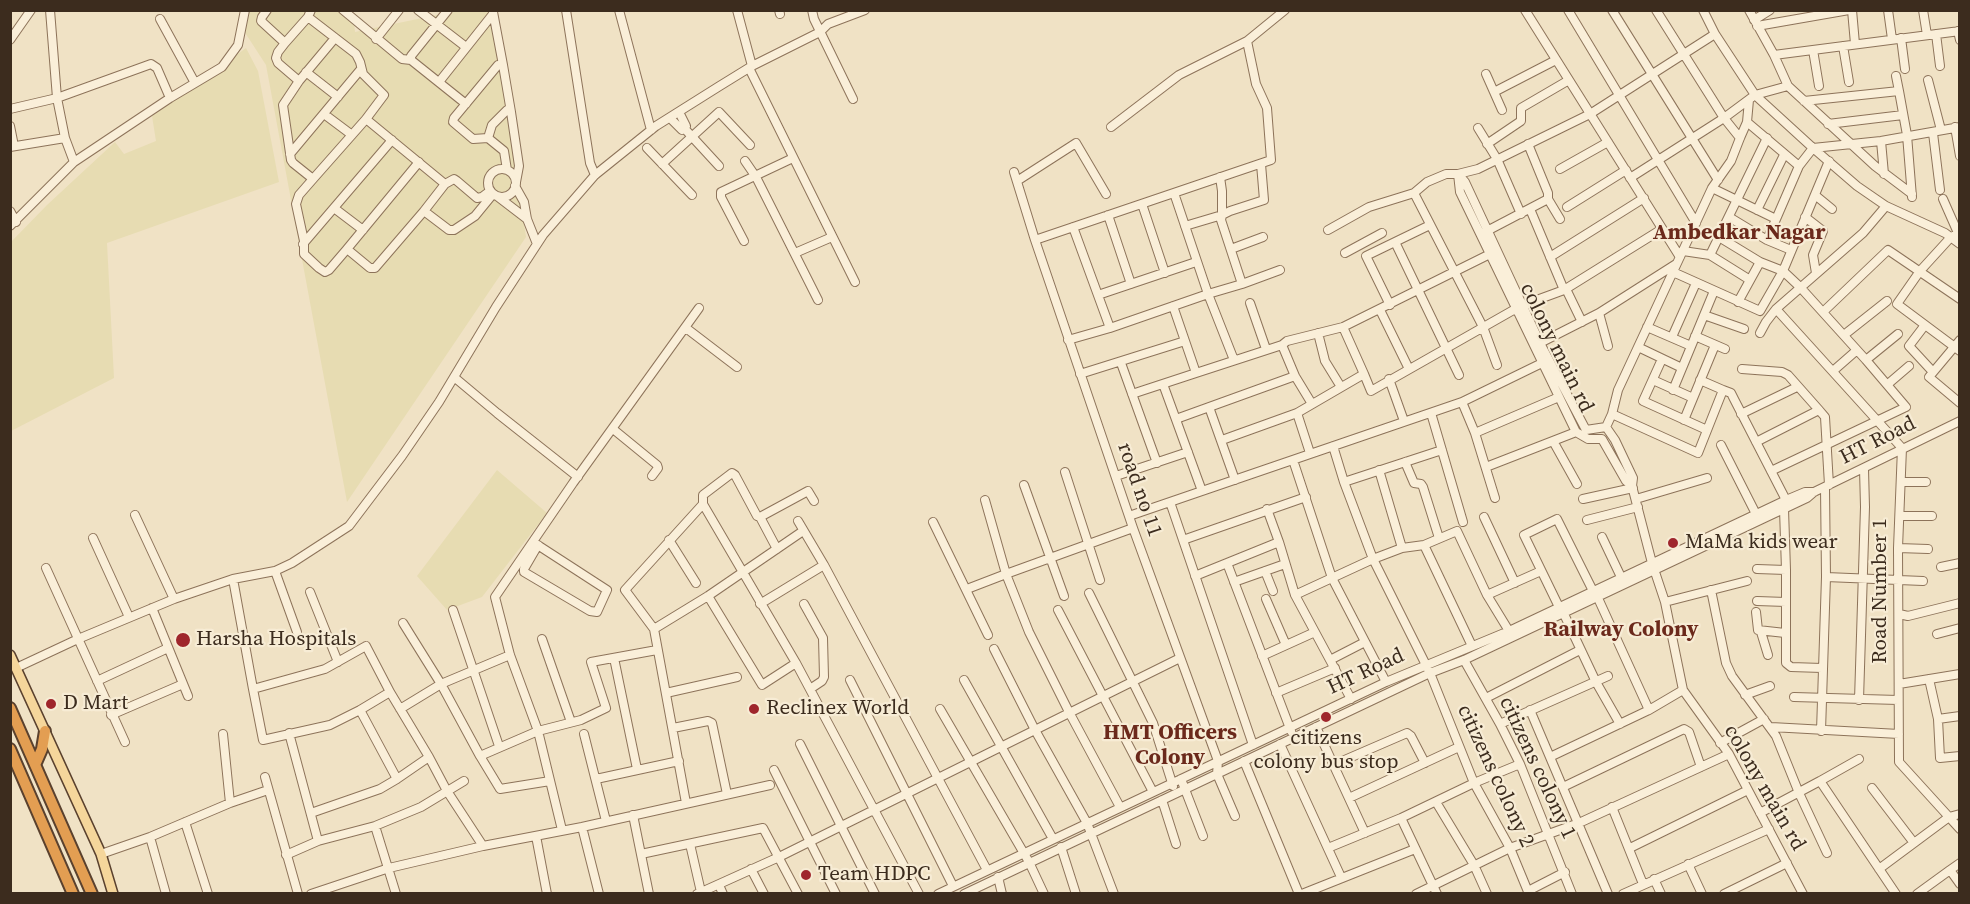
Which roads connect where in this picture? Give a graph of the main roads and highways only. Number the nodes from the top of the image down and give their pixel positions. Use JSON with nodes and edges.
{"nodes":[{"id":1,"x":10,"y":656,"type":"edge"},
{"id":2,"x":10,"y":708,"type":"edge"},
{"id":3,"x":45,"y":731,"type":"junction"},
{"id":4,"x":10,"y":749,"type":"edge"},
{"id":5,"x":35,"y":765,"type":"junction"},
{"id":6,"x":73,"y":894,"type":"edge"},
{"id":7,"x":92,"y":894,"type":"edge"},
{"id":8,"x":113,"y":894,"type":"edge"}],
"edges":[{"from":1,"to":3,"type":"main road"},
{"from":2,"to":5,"type":"highway"},
{"from":3,"to":5,"type":"highway"},
{"from":3,"to":8,"type":"main road"},
{"from":4,"to":6,"type":"highway"},
{"from":5,"to":7,"type":"highway"}]}
